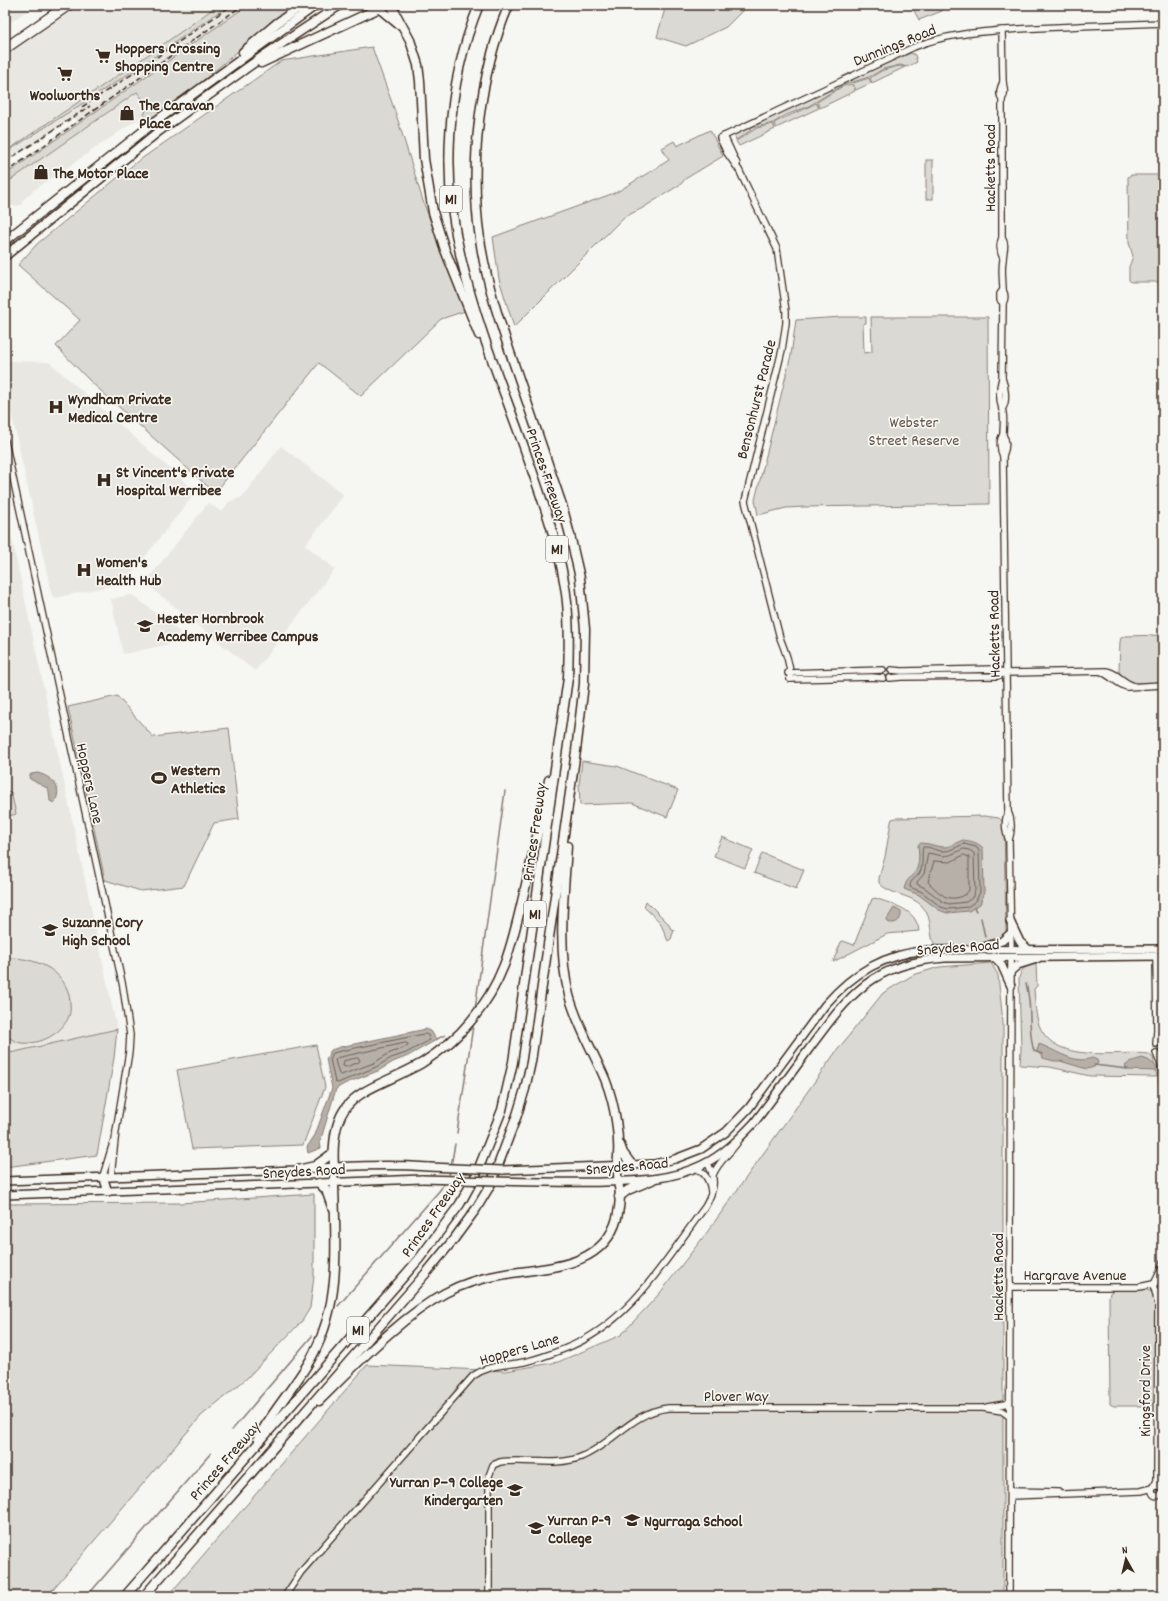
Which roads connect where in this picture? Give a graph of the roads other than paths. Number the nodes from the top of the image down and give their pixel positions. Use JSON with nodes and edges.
{"nodes":[{"id":1,"x":64,"y":5,"type":"edge"},
{"id":2,"x":72,"y":5,"type":"edge"},
{"id":3,"x":303,"y":5,"type":"edge"},
{"id":4,"x":316,"y":5,"type":"edge"},
{"id":5,"x":340,"y":5,"type":"edge"},
{"id":6,"x":391,"y":5,"type":"edge"},
{"id":7,"x":478,"y":5,"type":"edge"},
{"id":8,"x":509,"y":5,"type":"edge"},
{"id":9,"x":383,"y":7,"type":"edge"},
{"id":10,"x":50,"y":17,"type":"junction"},
{"id":11,"x":1163,"y":23,"type":"edge"},
{"id":12,"x":404,"y":30,"type":"junction"},
{"id":13,"x":1002,"y":30,"type":"junction"},
{"id":14,"x":5,"y":46,"type":"edge"},
{"id":15,"x":5,"y":50,"type":"edge"},
{"id":16,"x":211,"y":80,"type":"junction"},
{"id":17,"x":229,"y":81,"type":"junction"},
{"id":18,"x":156,"y":121,"type":"junction"},
{"id":19,"x":159,"y":131,"type":"junction"},
{"id":20,"x":722,"y":137,"type":"joint"},
{"id":21,"x":28,"y":222,"type":"junction"},
{"id":22,"x":46,"y":222,"type":"junction"},
{"id":23,"x":14,"y":234,"type":"junction"},
{"id":24,"x":5,"y":241,"type":"edge"},
{"id":25,"x":8,"y":254,"type":"edge"},
{"id":26,"x":503,"y":388,"type":"junction"},
{"id":27,"x":5,"y":441,"type":"edge"},
{"id":28,"x":883,"y":670,"type":"junction"},
{"id":29,"x":890,"y":670,"type":"junction"},
{"id":30,"x":789,"y":673,"type":"junction"},
{"id":31,"x":1006,"y":673,"type":"junction"},
{"id":32,"x":883,"y":678,"type":"junction"},
{"id":33,"x":890,"y":678,"type":"junction"},
{"id":34,"x":1163,"y":685,"type":"edge"},
{"id":35,"x":563,"y":717,"type":"junction"},
{"id":36,"x":571,"y":786,"type":"junction"},
{"id":37,"x":1010,"y":921,"type":"junction"},
{"id":38,"x":1010,"y":934,"type":"junction"},
{"id":39,"x":1011,"y":949,"type":"junction"},
{"id":40,"x":1028,"y":949,"type":"junction"},
{"id":41,"x":1161,"y":949,"type":"edge"},
{"id":42,"x":972,"y":950,"type":"junction"},
{"id":43,"x":1160,"y":956,"type":"edge"},
{"id":44,"x":994,"y":957,"type":"junction"},
{"id":45,"x":1011,"y":957,"type":"junction"},
{"id":46,"x":1045,"y":957,"type":"junction"},
{"id":47,"x":1011,"y":971,"type":"junction"},
{"id":48,"x":1011,"y":986,"type":"junction"},
{"id":49,"x":1163,"y":1042,"type":"edge"},
{"id":50,"x":1156,"y":1044,"type":"junction"},
{"id":51,"x":1156,"y":1053,"type":"junction"},
{"id":52,"x":1163,"y":1054,"type":"edge"},
{"id":53,"x":1162,"y":1062,"type":"edge"},
{"id":54,"x":1163,"y":1089,"type":"edge"},
{"id":55,"x":116,"y":1131,"type":"junction"},
{"id":56,"x":617,"y":1136,"type":"junction"},
{"id":57,"x":741,"y":1138,"type":"junction"},
{"id":58,"x":701,"y":1149,"type":"junction"},
{"id":59,"x":333,"y":1153,"type":"junction"},
{"id":60,"x":707,"y":1162,"type":"junction"},
{"id":61,"x":632,"y":1165,"type":"junction"},
{"id":62,"x":617,"y":1166,"type":"junction"},
{"id":63,"x":334,"y":1167,"type":"junction"},
{"id":64,"x":695,"y":1168,"type":"junction"},
{"id":65,"x":297,"y":1170,"type":"junction"},
{"id":66,"x":713,"y":1175,"type":"junction"},
{"id":67,"x":103,"y":1176,"type":"junction"},
{"id":68,"x":111,"y":1176,"type":"junction"},
{"id":69,"x":652,"y":1180,"type":"junction"},
{"id":70,"x":5,"y":1181,"type":"edge"},
{"id":71,"x":334,"y":1182,"type":"junction"},
{"id":72,"x":618,"y":1182,"type":"junction"},
{"id":73,"x":319,"y":1183,"type":"junction"},
{"id":74,"x":108,"y":1192,"type":"junction"},
{"id":75,"x":5,"y":1195,"type":"edge"},
{"id":76,"x":619,"y":1197,"type":"junction"},
{"id":77,"x":711,"y":1197,"type":"junction"},
{"id":78,"x":336,"y":1223,"type":"junction"},
{"id":79,"x":1163,"y":1262,"type":"edge"},
{"id":80,"x":1161,"y":1270,"type":"junction"},
{"id":81,"x":1154,"y":1283,"type":"junction"},
{"id":82,"x":1163,"y":1283,"type":"edge"},
{"id":83,"x":1011,"y":1287,"type":"junction"},
{"id":84,"x":1139,"y":1287,"type":"junction"},
{"id":85,"x":1154,"y":1291,"type":"junction"},
{"id":86,"x":1163,"y":1291,"type":"edge"},
{"id":87,"x":1158,"y":1305,"type":"junction"},
{"id":88,"x":1010,"y":1402,"type":"junction"},
{"id":89,"x":983,"y":1408,"type":"junction"},
{"id":90,"x":1009,"y":1416,"type":"junction"},
{"id":91,"x":281,"y":1437,"type":"junction"},
{"id":92,"x":251,"y":1451,"type":"junction"},
{"id":93,"x":1158,"y":1490,"type":"edge"},
{"id":94,"x":1010,"y":1493,"type":"junction"},
{"id":95,"x":125,"y":1596,"type":"edge"},
{"id":96,"x":144,"y":1596,"type":"edge"},
{"id":97,"x":285,"y":1596,"type":"edge"},
{"id":98,"x":489,"y":1596,"type":"edge"},
{"id":99,"x":1009,"y":1596,"type":"edge"}],
"edges":[{"from":1,"to":10,"type":"street"},
{"from":2,"to":10,"type":"street"},
{"from":3,"to":16,"type":"highway"},
{"from":4,"to":16,"type":"highway"},
{"from":5,"to":17,"type":"highway"},
{"from":6,"to":12,"type":"highway"},
{"from":7,"to":26,"type":"highway","name":"Princes Freeway","number":"M1"},
{"from":8,"to":36,"type":"highway","name":"Princes Freeway","number":"M1"},
{"from":9,"to":12,"type":"highway"},
{"from":9,"to":17,"type":"highway"},
{"from":10,"to":14,"type":"street"},
{"from":10,"to":15,"type":"street"},
{"from":11,"to":13,"type":"street","name":"Dunnings Road"},
{"from":12,"to":26,"type":"highway"},
{"from":13,"to":20,"type":"street","name":"Dunnings Road"},
{"from":13,"to":31,"type":"street","name":"Hacketts Road"},
{"from":16,"to":18,"type":"highway"},
{"from":17,"to":19,"type":"highway"},
{"from":18,"to":19,"type":"highway"},
{"from":18,"to":21,"type":"highway"},
{"from":19,"to":22,"type":"highway"},
{"from":20,"to":30,"type":"street","name":"Bensonhurst Parade"},
{"from":21,"to":22,"type":"highway"},
{"from":21,"to":23,"type":"highway"},
{"from":22,"to":25,"type":"highway"},
{"from":23,"to":24,"type":"highway"},
{"from":23,"to":25,"type":"highway"},
{"from":26,"to":35,"type":"highway","name":"Princes Freeway","number":"M1"},
{"from":27,"to":55,"type":"street","name":"Hoppers Lane"},
{"from":28,"to":29,"type":"street"},
{"from":28,"to":30,"type":"street"},
{"from":28,"to":32,"type":"street"},
{"from":29,"to":31,"type":"street"},
{"from":29,"to":33,"type":"street"},
{"from":30,"to":32,"type":"street","name":"Bensonhurst Parade"},
{"from":31,"to":33,"type":"street"},
{"from":31,"to":34,"type":"street"},
{"from":31,"to":37,"type":"street","name":"Hacketts Road"},
{"from":32,"to":33,"type":"street"},
{"from":35,"to":59,"type":"highway"},
{"from":35,"to":92,"type":"highway","name":"Princes Freeway","number":"M1"},
{"from":36,"to":56,"type":"highway"},
{"from":36,"to":91,"type":"highway","name":"Princes Freeway","number":"M1"},
{"from":37,"to":38,"type":"street","name":"Hacketts Road"},
{"from":37,"to":40,"type":"main road"},
{"from":38,"to":39,"type":"street","name":"Hacketts Road"},
{"from":38,"to":42,"type":"main road"},
{"from":39,"to":40,"type":"main road","name":"Sneydes Road"},
{"from":39,"to":42,"type":"main road","name":"Sneydes Road"},
{"from":39,"to":45,"type":"main road"},
{"from":40,"to":41,"type":"main road","name":"Sneydes Road"},
{"from":41,"to":43,"type":"main road"},
{"from":42,"to":58,"type":"main road","name":"Sneydes Road"},
{"from":43,"to":46,"type":"main road","name":"Sneydes Road"},
{"from":43,"to":49,"type":"street"},
{"from":43,"to":50,"type":"street"},
{"from":44,"to":45,"type":"main road","name":"Sneydes Road"},
{"from":44,"to":48,"type":"main road"},
{"from":44,"to":57,"type":"main road","name":"Sneydes Road"},
{"from":45,"to":46,"type":"main road","name":"Sneydes Road"},
{"from":45,"to":47,"type":"street","name":"Hacketts Road"},
{"from":46,"to":47,"type":"main road"},
{"from":47,"to":48,"type":"street","name":"Hacketts Road"},
{"from":48,"to":83,"type":"street","name":"Hacketts Road"},
{"from":49,"to":50,"type":"street"},
{"from":50,"to":51,"type":"street"},
{"from":51,"to":52,"type":"street"},
{"from":51,"to":53,"type":"street"},
{"from":53,"to":54,"type":"street"},
{"from":55,"to":67,"type":"street","name":"Hoppers Lane"},
{"from":55,"to":68,"type":"street","name":"Hoppers Lane"},
{"from":56,"to":61,"type":"highway"},
{"from":56,"to":62,"type":"highway"},
{"from":57,"to":60,"type":"main road","name":"Sneydes Road"},
{"from":57,"to":66,"type":"street"},
{"from":58,"to":60,"type":"main road"},
{"from":58,"to":61,"type":"main road","name":"Sneydes Road"},
{"from":59,"to":63,"type":"highway"},
{"from":59,"to":65,"type":"highway"},
{"from":60,"to":64,"type":"main road","name":"Sneydes Road"},
{"from":60,"to":66,"type":"street","name":"Hoppers Lane"},
{"from":61,"to":62,"type":"main road","name":"Sneydes Road"},
{"from":62,"to":63,"type":"main road","name":"Sneydes Road","bridge":true},
{"from":62,"to":72,"type":"main road"},
{"from":63,"to":65,"type":"main road","name":"Sneydes Road"},
{"from":63,"to":71,"type":"main road"},
{"from":64,"to":69,"type":"main road","name":"Sneydes Road"},
{"from":64,"to":77,"type":"street"},
{"from":65,"to":68,"type":"main road","name":"Sneydes Road"},
{"from":66,"to":77,"type":"street","name":"Hoppers Lane"},
{"from":67,"to":68,"type":"main road","name":"Sneydes Road"},
{"from":67,"to":70,"type":"main road","name":"Sneydes Road"},
{"from":67,"to":74,"type":"main road"},
{"from":68,"to":74,"type":"main road"},
{"from":69,"to":72,"type":"main road","name":"Sneydes Road"},
{"from":69,"to":76,"type":"highway"},
{"from":71,"to":72,"type":"main road","name":"Sneydes Road","bridge":true},
{"from":71,"to":73,"type":"main road","name":"Sneydes Road"},
{"from":71,"to":78,"type":"highway"},
{"from":72,"to":76,"type":"highway"},
{"from":73,"to":74,"type":"main road","name":"Sneydes Road"},
{"from":73,"to":78,"type":"highway"},
{"from":74,"to":75,"type":"main road","name":"Sneydes Road"},
{"from":76,"to":91,"type":"highway"},
{"from":77,"to":97,"type":"street","name":"Hoppers Lane"},
{"from":78,"to":92,"type":"highway"},
{"from":79,"to":80,"type":"street"},
{"from":80,"to":81,"type":"street"},
{"from":80,"to":82,"type":"street"},
{"from":81,"to":82,"type":"street","name":"Hargrave Avenue"},
{"from":81,"to":84,"type":"street","name":"Hargrave Avenue"},
{"from":81,"to":85,"type":"street","name":"Kingsford Drive"},
{"from":83,"to":84,"type":"street","name":"Hargrave Avenue"},
{"from":83,"to":88,"type":"street","name":"Hacketts Road"},
{"from":84,"to":85,"type":"street","name":"Hargrave Avenue"},
{"from":85,"to":86,"type":"street","name":"Hargrave Avenue"},
{"from":85,"to":87,"type":"street","name":"Kingsford Drive"},
{"from":86,"to":87,"type":"street","name":"Kingsford Drive"},
{"from":87,"to":93,"type":"street","name":"Kingsford Drive"},
{"from":88,"to":89,"type":"street","name":"Plover Way"},
{"from":88,"to":90,"type":"street","name":"Hacketts Road"},
{"from":89,"to":90,"type":"street","name":"Plover Way"},
{"from":89,"to":98,"type":"street","name":"Plover Way"},
{"from":90,"to":94,"type":"street","name":"Hacketts Road"},
{"from":91,"to":96,"type":"highway","name":"Princes Freeway","number":"M1"},
{"from":92,"to":95,"type":"highway","name":"Princes Freeway","number":"M1"},
{"from":93,"to":94,"type":"street"},
{"from":94,"to":99,"type":"street","name":"Hacketts Road"}]}
